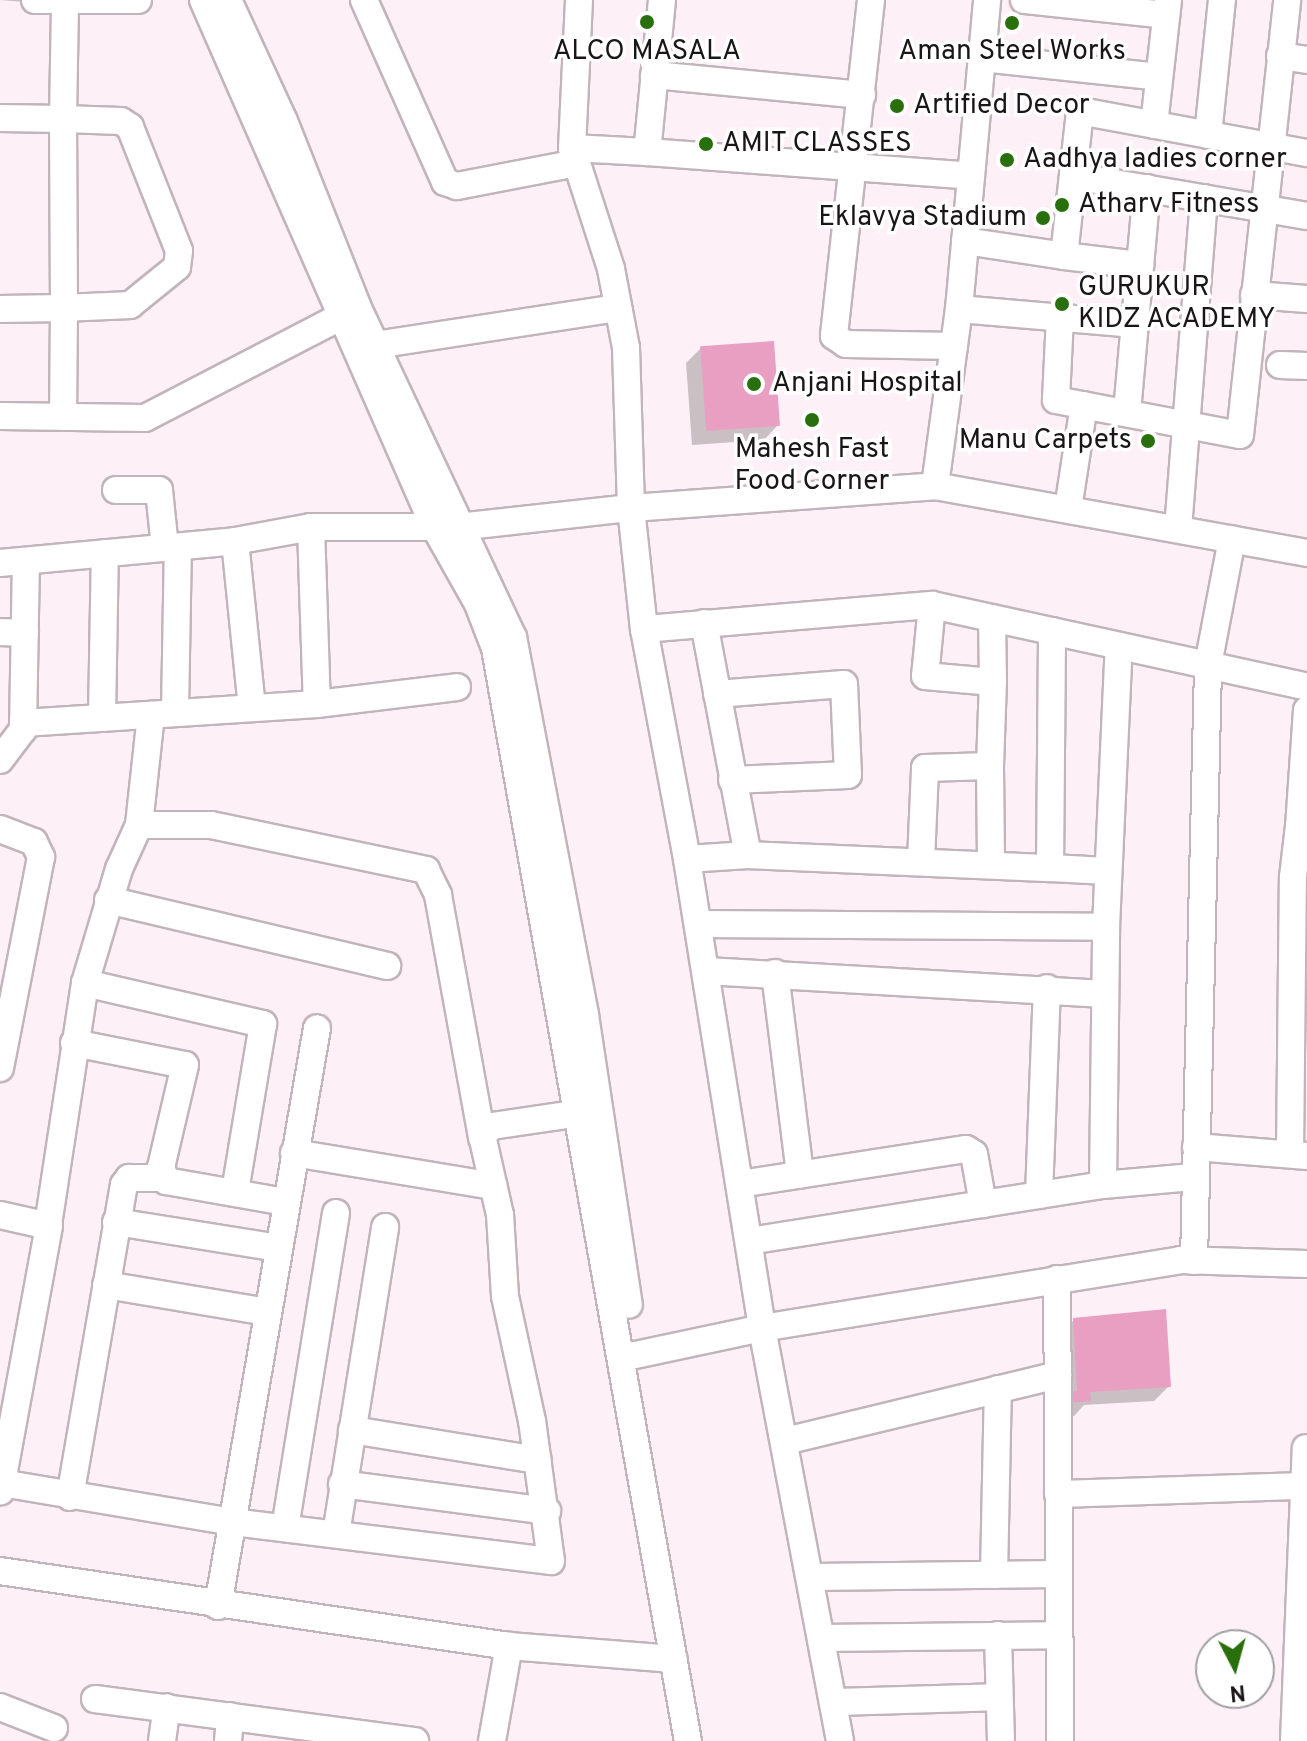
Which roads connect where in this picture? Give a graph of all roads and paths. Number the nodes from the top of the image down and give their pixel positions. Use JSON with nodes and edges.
{"nodes":[{"id":1,"x":35,"y":0,"type":"edge"},
{"id":2,"x":138,"y":0,"type":"edge"},
{"id":3,"x":364,"y":0,"type":"edge"},
{"id":4,"x":579,"y":0,"type":"edge"},
{"id":5,"x":662,"y":0,"type":"edge"},
{"id":6,"x":871,"y":0,"type":"edge"},
{"id":7,"x":987,"y":0,"type":"edge"},
{"id":8,"x":1024,"y":0,"type":"edge"},
{"id":9,"x":1222,"y":0,"type":"edge"},
{"id":10,"x":65,"y":1,"type":"edge"},
{"id":11,"x":1293,"y":2,"type":"edge"},
{"id":12,"x":1092,"y":3,"type":"edge"},
{"id":13,"x":226,"y":6,"type":"edge"},
{"id":14,"x":1167,"y":8,"type":"edge"},
{"id":15,"x":1280,"y":56,"type":"junction"},
{"id":16,"x":982,"y":58,"type":"junction"},
{"id":17,"x":1307,"y":60,"type":"edge"},
{"id":18,"x":654,"y":75,"type":"junction"},
{"id":19,"x":1159,"y":77,"type":"junction"},
{"id":20,"x":862,"y":95,"type":"junction"},
{"id":21,"x":0,"y":118,"type":"edge"},
{"id":22,"x":63,"y":119,"type":"junction"},
{"id":23,"x":1154,"y":125,"type":"junction"},
{"id":24,"x":1208,"y":135,"type":"junction"},
{"id":25,"x":1268,"y":146,"type":"junction"},
{"id":26,"x":647,"y":152,"type":"junction"},
{"id":27,"x":1307,"y":153,"type":"edge"},
{"id":28,"x":575,"y":156,"type":"junction"},
{"id":29,"x":855,"y":168,"type":"junction"},
{"id":30,"x":971,"y":176,"type":"junction"},
{"id":31,"x":1073,"y":176,"type":"junction"},
{"id":32,"x":1147,"y":188,"type":"junction"},
{"id":33,"x":1204,"y":198,"type":"junction"},
{"id":34,"x":1262,"y":208,"type":"junction"},
{"id":35,"x":1307,"y":216,"type":"edge"},
{"id":36,"x":965,"y":241,"type":"junction"},
{"id":37,"x":1064,"y":256,"type":"junction"},
{"id":38,"x":1140,"y":265,"type":"junction"},
{"id":39,"x":1254,"y":295,"type":"junction"},
{"id":40,"x":1307,"y":299,"type":"edge"},
{"id":41,"x":64,"y":308,"type":"junction"},
{"id":42,"x":618,"y":308,"type":"junction"},
{"id":43,"x":0,"y":309,"type":"edge"},
{"id":44,"x":959,"y":309,"type":"junction"},
{"id":45,"x":342,"y":316,"type":"junction"},
{"id":46,"x":1060,"y":317,"type":"junction"},
{"id":47,"x":1135,"y":324,"type":"junction"},
{"id":48,"x":376,"y":345,"type":"junction"},
{"id":49,"x":954,"y":346,"type":"junction"},
{"id":50,"x":1280,"y":365,"type":"dead end"},
{"id":51,"x":1307,"y":366,"type":"edge"},
{"id":52,"x":1084,"y":405,"type":"junction"},
{"id":53,"x":1127,"y":412,"type":"junction"},
{"id":54,"x":0,"y":416,"type":"edge"},
{"id":55,"x":63,"y":416,"type":"junction"},
{"id":56,"x":1186,"y":424,"type":"junction"},
{"id":57,"x":935,"y":486,"type":"junction"},
{"id":58,"x":116,"y":490,"type":"dead end"},
{"id":59,"x":631,"y":508,"type":"junction"},
{"id":60,"x":1068,"y":509,"type":"junction"},
{"id":61,"x":446,"y":525,"type":"junction"},
{"id":62,"x":311,"y":527,"type":"junction"},
{"id":63,"x":1178,"y":529,"type":"junction"},
{"id":64,"x":1232,"y":539,"type":"junction"},
{"id":65,"x":235,"y":541,"type":"junction"},
{"id":66,"x":172,"y":547,"type":"junction"},
{"id":67,"x":105,"y":553,"type":"junction"},
{"id":68,"x":1307,"y":553,"type":"edge"},
{"id":69,"x":13,"y":562,"type":"edge"},
{"id":70,"x":932,"y":605,"type":"junction"},
{"id":71,"x":992,"y":618,"type":"junction"},
{"id":72,"x":704,"y":623,"type":"junction"},
{"id":73,"x":644,"y":629,"type":"junction"},
{"id":74,"x":1052,"y":631,"type":"junction"},
{"id":75,"x":12,"y":632,"type":"edge"},
{"id":76,"x":1119,"y":646,"type":"junction"},
{"id":77,"x":1208,"y":665,"type":"junction"},
{"id":78,"x":993,"y":682,"type":"junction"},
{"id":79,"x":457,"y":687,"type":"dead end"},
{"id":80,"x":1307,"y":687,"type":"edge"},
{"id":81,"x":717,"y":694,"type":"junction"},
{"id":82,"x":317,"y":704,"type":"junction"},
{"id":83,"x":252,"y":708,"type":"junction"},
{"id":84,"x":1307,"y":710,"type":"edge"},
{"id":85,"x":16,"y":712,"type":"edge"},
{"id":86,"x":163,"y":714,"type":"junction"},
{"id":87,"x":102,"y":718,"type":"junction"},
{"id":88,"x":0,"y":760,"type":"edge"},
{"id":89,"x":990,"y":766,"type":"junction"},
{"id":90,"x":732,"y":780,"type":"junction"},
{"id":91,"x":139,"y":825,"type":"junction"},
{"id":92,"x":1303,"y":826,"type":"edge"},
{"id":93,"x":0,"y":829,"type":"edge"},
{"id":94,"x":748,"y":855,"type":"junction"},
{"id":95,"x":687,"y":859,"type":"junction"},
{"id":96,"x":921,"y":861,"type":"junction"},
{"id":97,"x":991,"y":862,"type":"junction"},
{"id":98,"x":1050,"y":868,"type":"junction"},
{"id":99,"x":1108,"y":871,"type":"junction"},
{"id":100,"x":108,"y":900,"type":"junction"},
{"id":101,"x":1300,"y":906,"type":"edge"},
{"id":102,"x":701,"y":924,"type":"junction"},
{"id":103,"x":1106,"y":927,"type":"junction"},
{"id":104,"x":1300,"y":964,"type":"edge"},
{"id":105,"x":387,"y":966,"type":"dead end"},
{"id":106,"x":706,"y":971,"type":"junction"},
{"id":107,"x":775,"y":973,"type":"junction"},
{"id":108,"x":85,"y":983,"type":"junction"},
{"id":109,"x":1047,"y":988,"type":"junction"},
{"id":110,"x":1104,"y":994,"type":"junction"},
{"id":111,"x":317,"y":1028,"type":"dead end"},
{"id":112,"x":74,"y":1043,"type":"junction"},
{"id":113,"x":0,"y":1068,"type":"edge"},
{"id":114,"x":589,"y":1111,"type":"junction"},
{"id":115,"x":482,"y":1138,"type":"junction"},
{"id":116,"x":1196,"y":1147,"type":"junction"},
{"id":117,"x":294,"y":1153,"type":"junction"},
{"id":118,"x":1298,"y":1155,"type":"edge"},
{"id":119,"x":800,"y":1174,"type":"junction"},
{"id":120,"x":1193,"y":1177,"type":"junction"},
{"id":121,"x":163,"y":1178,"type":"junction"},
{"id":122,"x":740,"y":1184,"type":"junction"},
{"id":123,"x":1103,"y":1185,"type":"junction"},
{"id":124,"x":493,"y":1186,"type":"junction"},
{"id":125,"x":235,"y":1192,"type":"junction"},
{"id":126,"x":1039,"y":1195,"type":"junction"},
{"id":127,"x":285,"y":1202,"type":"junction"},
{"id":128,"x":983,"y":1204,"type":"junction"},
{"id":129,"x":336,"y":1213,"type":"dead end"},
{"id":130,"x":0,"y":1215,"type":"edge"},
{"id":131,"x":116,"y":1222,"type":"junction"},
{"id":132,"x":48,"y":1225,"type":"junction"},
{"id":133,"x":385,"y":1227,"type":"dead end"},
{"id":134,"x":749,"y":1241,"type":"junction"},
{"id":135,"x":278,"y":1248,"type":"junction"},
{"id":136,"x":1194,"y":1261,"type":"junction"},
{"id":137,"x":1307,"y":1264,"type":"edge"},
{"id":138,"x":1057,"y":1279,"type":"junction"},
{"id":139,"x":106,"y":1285,"type":"junction"},
{"id":140,"x":267,"y":1312,"type":"junction"},
{"id":141,"x":762,"y":1328,"type":"junction"},
{"id":142,"x":629,"y":1356,"type":"junction"},
{"id":143,"x":1058,"y":1375,"type":"junction"},
{"id":144,"x":998,"y":1389,"type":"junction"},
{"id":145,"x":352,"y":1430,"type":"junction"},
{"id":146,"x":785,"y":1441,"type":"junction"},
{"id":147,"x":1306,"y":1448,"type":"edge"},
{"id":148,"x":538,"y":1460,"type":"junction"},
{"id":149,"x":342,"y":1484,"type":"junction"},
{"id":150,"x":1305,"y":1486,"type":"junction"},
{"id":151,"x":1,"y":1488,"type":"edge"},
{"id":152,"x":1058,"y":1494,"type":"junction"},
{"id":153,"x":70,"y":1497,"type":"junction"},
{"id":154,"x":547,"y":1511,"type":"junction"},
{"id":155,"x":232,"y":1522,"type":"junction"},
{"id":156,"x":285,"y":1528,"type":"junction"},
{"id":157,"x":336,"y":1534,"type":"junction"},
{"id":158,"x":1058,"y":1574,"type":"junction"},
{"id":159,"x":1,"y":1575,"type":"edge"},
{"id":160,"x":994,"y":1575,"type":"junction"},
{"id":161,"x":813,"y":1577,"type":"junction"},
{"id":162,"x":218,"y":1606,"type":"junction"},
{"id":163,"x":998,"y":1635,"type":"junction"},
{"id":164,"x":1057,"y":1635,"type":"junction"},
{"id":165,"x":822,"y":1638,"type":"junction"},
{"id":166,"x":509,"y":1646,"type":"junction"},
{"id":167,"x":673,"y":1659,"type":"junction"},
{"id":168,"x":999,"y":1697,"type":"junction"},
{"id":169,"x":95,"y":1699,"type":"dead end"},
{"id":170,"x":833,"y":1702,"type":"junction"},
{"id":171,"x":0,"y":1707,"type":"edge"},
{"id":172,"x":167,"y":1707,"type":"junction"},
{"id":173,"x":54,"y":1728,"type":"dead end"},
{"id":174,"x":229,"y":1728,"type":"edge"},
{"id":175,"x":295,"y":1733,"type":"edge"},
{"id":176,"x":162,"y":1741,"type":"edge"},
{"id":177,"x":415,"y":1741,"type":"edge"},
{"id":178,"x":492,"y":1741,"type":"edge"},
{"id":179,"x":688,"y":1741,"type":"edge"},
{"id":180,"x":705,"y":1741,"type":"edge"},
{"id":181,"x":840,"y":1741,"type":"edge"},
{"id":182,"x":1001,"y":1741,"type":"edge"},
{"id":183,"x":1060,"y":1741,"type":"edge"},
{"id":184,"x":1294,"y":1741,"type":"edge"}],
"edges":[{"from":1,"to":10,"type":"street"},
{"from":2,"to":10,"type":"street"},
{"from":3,"to":28,"type":"street"},
{"from":4,"to":28,"type":"street"},
{"from":5,"to":18,"type":"street"},
{"from":6,"to":20,"type":"street"},
{"from":7,"to":16,"type":"street"},
{"from":8,"to":12,"type":"street"},
{"from":9,"to":24,"type":"street"},
{"from":10,"to":22,"type":"street"},
{"from":11,"to":15,"type":"street"},
{"from":12,"to":14,"type":"street"},
{"from":13,"to":45,"type":"street"},
{"from":13,"to":48,"type":"street"},
{"from":14,"to":19,"type":"street"},
{"from":15,"to":17,"type":"street"},
{"from":15,"to":25,"type":"street"},
{"from":16,"to":19,"type":"street"},
{"from":16,"to":30,"type":"street"},
{"from":18,"to":20,"type":"street"},
{"from":18,"to":26,"type":"street"},
{"from":19,"to":23,"type":"street"},
{"from":20,"to":29,"type":"street"},
{"from":21,"to":22,"type":"street"},
{"from":22,"to":41,"type":"street"},
{"from":22,"to":41,"type":"street"},
{"from":23,"to":24,"type":"street"},
{"from":23,"to":31,"type":"street"},
{"from":24,"to":25,"type":"street"},
{"from":25,"to":27,"type":"street"},
{"from":25,"to":34,"type":"street"},
{"from":26,"to":28,"type":"street"},
{"from":26,"to":29,"type":"street"},
{"from":28,"to":42,"type":"street"},
{"from":29,"to":30,"type":"street"},
{"from":29,"to":49,"type":"street"},
{"from":30,"to":36,"type":"street"},
{"from":31,"to":32,"type":"street"},
{"from":31,"to":37,"type":"street"},
{"from":32,"to":33,"type":"street"},
{"from":32,"to":38,"type":"street"},
{"from":33,"to":34,"type":"street"},
{"from":33,"to":56,"type":"street"},
{"from":34,"to":35,"type":"street"},
{"from":34,"to":39,"type":"street"},
{"from":36,"to":37,"type":"street"},
{"from":36,"to":44,"type":"street"},
{"from":37,"to":38,"type":"street"},
{"from":38,"to":47,"type":"street"},
{"from":39,"to":40,"type":"street"},
{"from":39,"to":56,"type":"street"},
{"from":41,"to":43,"type":"street"},
{"from":41,"to":55,"type":"street"},
{"from":42,"to":48,"type":"street"},
{"from":42,"to":59,"type":"street"},
{"from":44,"to":46,"type":"street"},
{"from":44,"to":49,"type":"street"},
{"from":45,"to":55,"type":"street"},
{"from":45,"to":61,"type":"street"},
{"from":46,"to":47,"type":"street"},
{"from":46,"to":52,"type":"street"},
{"from":47,"to":53,"type":"street"},
{"from":48,"to":61,"type":"street"},
{"from":49,"to":57,"type":"street"},
{"from":50,"to":51,"type":"street"},
{"from":52,"to":53,"type":"street"},
{"from":52,"to":60,"type":"street"},
{"from":53,"to":56,"type":"street"},
{"from":54,"to":55,"type":"street"},
{"from":56,"to":63,"type":"street"},
{"from":57,"to":59,"type":"street"},
{"from":57,"to":60,"type":"street"},
{"from":58,"to":66,"type":"street"},
{"from":59,"to":61,"type":"street"},
{"from":59,"to":73,"type":"street"},
{"from":60,"to":63,"type":"street"},
{"from":61,"to":62,"type":"street"},
{"from":61,"to":114,"type":"street"},
{"from":62,"to":65,"type":"street"},
{"from":62,"to":82,"type":"street"},
{"from":63,"to":64,"type":"street"},
{"from":64,"to":68,"type":"street"},
{"from":64,"to":77,"type":"street"},
{"from":65,"to":66,"type":"street"},
{"from":65,"to":83,"type":"street"},
{"from":66,"to":67,"type":"street"},
{"from":66,"to":86,"type":"street"},
{"from":67,"to":69,"type":"street"},
{"from":67,"to":87,"type":"street"},
{"from":69,"to":75,"type":"street"},
{"from":70,"to":71,"type":"street"},
{"from":70,"to":72,"type":"street"},
{"from":70,"to":78,"type":"street"},
{"from":71,"to":74,"type":"street"},
{"from":71,"to":78,"type":"street"},
{"from":72,"to":73,"type":"street"},
{"from":72,"to":81,"type":"street"},
{"from":73,"to":95,"type":"street"},
{"from":74,"to":76,"type":"street"},
{"from":74,"to":98,"type":"street"},
{"from":75,"to":85,"type":"street"},
{"from":76,"to":77,"type":"street"},
{"from":76,"to":99,"type":"street"},
{"from":77,"to":80,"type":"street"},
{"from":77,"to":116,"type":"street"},
{"from":78,"to":89,"type":"street"},
{"from":79,"to":82,"type":"street"},
{"from":81,"to":90,"type":"street"},
{"from":81,"to":90,"type":"street"},
{"from":82,"to":83,"type":"street"},
{"from":83,"to":86,"type":"street"},
{"from":84,"to":92,"type":"street"},
{"from":85,"to":87,"type":"street"},
{"from":85,"to":88,"type":"street"},
{"from":86,"to":87,"type":"street"},
{"from":86,"to":91,"type":"street"},
{"from":89,"to":96,"type":"street"},
{"from":89,"to":97,"type":"street"},
{"from":90,"to":94,"type":"street"},
{"from":91,"to":100,"type":"street"},
{"from":91,"to":115,"type":"street"},
{"from":92,"to":101,"type":"street"},
{"from":93,"to":113,"type":"street"},
{"from":94,"to":95,"type":"street"},
{"from":94,"to":96,"type":"street"},
{"from":95,"to":102,"type":"street"},
{"from":96,"to":97,"type":"street"},
{"from":97,"to":98,"type":"street"},
{"from":98,"to":99,"type":"street"},
{"from":99,"to":103,"type":"street"},
{"from":100,"to":105,"type":"street"},
{"from":100,"to":108,"type":"street"},
{"from":101,"to":104,"type":"street"},
{"from":102,"to":103,"type":"street"},
{"from":102,"to":106,"type":"street"},
{"from":103,"to":110,"type":"street"},
{"from":104,"to":118,"type":"street"},
{"from":106,"to":107,"type":"street"},
{"from":106,"to":122,"type":"street"},
{"from":107,"to":109,"type":"street"},
{"from":107,"to":119,"type":"street"},
{"from":108,"to":112,"type":"street"},
{"from":108,"to":125,"type":"street"},
{"from":109,"to":110,"type":"street"},
{"from":109,"to":126,"type":"street"},
{"from":110,"to":123,"type":"street"},
{"from":111,"to":117,"type":"street"},
{"from":112,"to":121,"type":"street"},
{"from":112,"to":132,"type":"street"},
{"from":114,"to":115,"type":"street"},
{"from":114,"to":142,"type":"street"},
{"from":115,"to":124,"type":"street"},
{"from":116,"to":118,"type":"street"},
{"from":116,"to":120,"type":"street"},
{"from":117,"to":124,"type":"street"},
{"from":117,"to":127,"type":"street"},
{"from":119,"to":122,"type":"street"},
{"from":119,"to":128,"type":"street"},
{"from":120,"to":123,"type":"street"},
{"from":120,"to":136,"type":"street"},
{"from":121,"to":125,"type":"street"},
{"from":121,"to":131,"type":"street"},
{"from":122,"to":134,"type":"street"},
{"from":123,"to":126,"type":"street"},
{"from":124,"to":148,"type":"street"},
{"from":125,"to":127,"type":"street"},
{"from":126,"to":128,"type":"street"},
{"from":127,"to":135,"type":"street"},
{"from":128,"to":134,"type":"street"},
{"from":129,"to":156,"type":"street"},
{"from":130,"to":132,"type":"street"},
{"from":131,"to":135,"type":"street"},
{"from":131,"to":139,"type":"street"},
{"from":132,"to":151,"type":"street"},
{"from":133,"to":145,"type":"street"},
{"from":134,"to":141,"type":"street"},
{"from":135,"to":140,"type":"street"},
{"from":136,"to":137,"type":"street"},
{"from":136,"to":138,"type":"street"},
{"from":138,"to":141,"type":"street"},
{"from":138,"to":143,"type":"street"},
{"from":139,"to":140,"type":"street"},
{"from":139,"to":153,"type":"street"},
{"from":140,"to":155,"type":"street"},
{"from":141,"to":142,"type":"street"},
{"from":141,"to":146,"type":"street"},
{"from":142,"to":167,"type":"street"},
{"from":142,"to":180,"type":"street"},
{"from":143,"to":144,"type":"street"},
{"from":143,"to":152,"type":"street"},
{"from":144,"to":146,"type":"street"},
{"from":144,"to":160,"type":"street"},
{"from":145,"to":148,"type":"street"},
{"from":145,"to":149,"type":"street"},
{"from":146,"to":161,"type":"street"},
{"from":147,"to":150,"type":"street"},
{"from":148,"to":154,"type":"street"},
{"from":149,"to":154,"type":"street"},
{"from":149,"to":157,"type":"street"},
{"from":150,"to":152,"type":"street"},
{"from":150,"to":184,"type":"street"},
{"from":151,"to":153,"type":"street"},
{"from":152,"to":158,"type":"street"},
{"from":153,"to":155,"type":"street"},
{"from":154,"to":157,"type":"street"},
{"from":155,"to":156,"type":"street"},
{"from":155,"to":162,"type":"street"},
{"from":156,"to":157,"type":"street"},
{"from":158,"to":160,"type":"street"},
{"from":158,"to":164,"type":"street"},
{"from":159,"to":162,"type":"street"},
{"from":160,"to":161,"type":"street"},
{"from":161,"to":165,"type":"street"},
{"from":162,"to":166,"type":"street"},
{"from":163,"to":164,"type":"street"},
{"from":163,"to":165,"type":"street"},
{"from":163,"to":168,"type":"street"},
{"from":164,"to":183,"type":"street"},
{"from":165,"to":170,"type":"street"},
{"from":166,"to":167,"type":"street"},
{"from":166,"to":178,"type":"street"},
{"from":167,"to":179,"type":"street"},
{"from":168,"to":170,"type":"street"},
{"from":168,"to":182,"type":"street"},
{"from":169,"to":172,"type":"street"},
{"from":170,"to":181,"type":"street"},
{"from":171,"to":173,"type":"street"},
{"from":172,"to":174,"type":"street"},
{"from":172,"to":176,"type":"street"},
{"from":174,"to":175,"type":"street"},
{"from":175,"to":177,"type":"street"}]}
